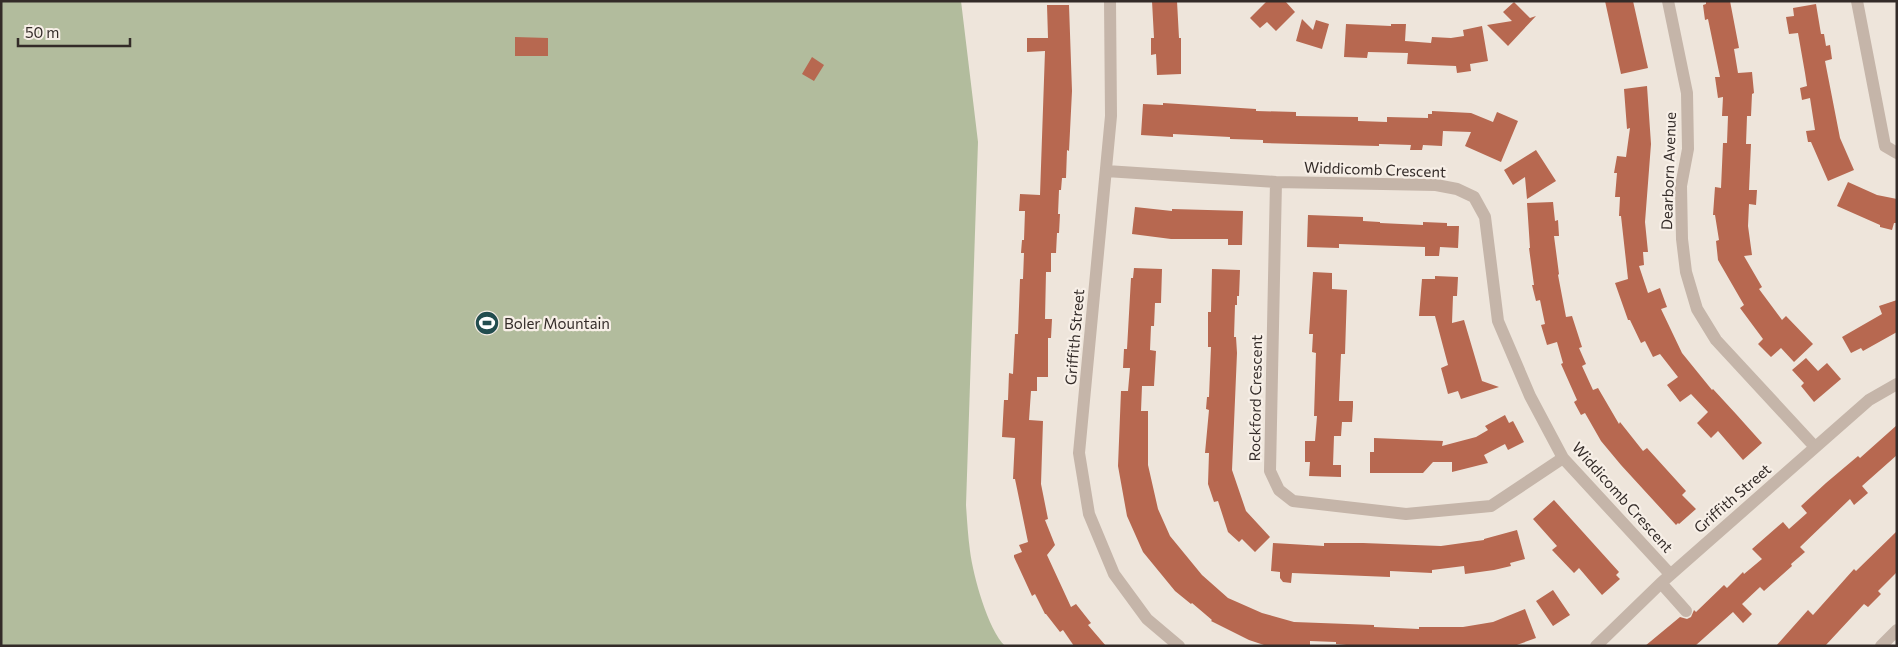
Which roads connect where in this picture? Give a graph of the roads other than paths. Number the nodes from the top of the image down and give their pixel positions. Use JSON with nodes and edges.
{"nodes":[{"id":1,"x":1110,"y":1,"type":"edge"},
{"id":2,"x":1668,"y":1,"type":"edge"},
{"id":3,"x":1857,"y":1,"type":"edge"},
{"id":4,"x":1897,"y":153,"type":"edge"},
{"id":5,"x":1106,"y":171,"type":"junction"},
{"id":6,"x":1276,"y":182,"type":"junction"},
{"id":7,"x":1897,"y":384,"type":"edge"},
{"id":8,"x":1815,"y":447,"type":"junction"},
{"id":9,"x":1563,"y":458,"type":"junction"},
{"id":10,"x":1666,"y":579,"type":"junction"},
{"id":11,"x":1686,"y":611,"type":"dead end"},
{"id":12,"x":1897,"y":630,"type":"edge"},
{"id":13,"x":1179,"y":646,"type":"edge"},
{"id":14,"x":1596,"y":646,"type":"edge"},
{"id":15,"x":1881,"y":646,"type":"edge"}],
"edges":[{"from":1,"to":5,"type":"street","name":"Griffith Street"},
{"from":2,"to":8,"type":"street","name":"Dearborn Avenue"},
{"from":3,"to":4,"type":"street"},
{"from":5,"to":6,"type":"street","name":"Widdicomb Crescent"},
{"from":5,"to":13,"type":"street","name":"Griffith Street"},
{"from":6,"to":9,"type":"street","name":"Widdicomb Crescent"},
{"from":6,"to":9,"type":"street","name":"Rockford Crescent"},
{"from":7,"to":8,"type":"street","name":"Griffith Street"},
{"from":8,"to":10,"type":"street","name":"Griffith Street"},
{"from":9,"to":10,"type":"street","name":"Widdicomb Crescent"},
{"from":10,"to":11,"type":"street","name":"Widdicomb Crescent"},
{"from":10,"to":14,"type":"street","name":"Griffith Street"},
{"from":12,"to":15,"type":"street"}]}
